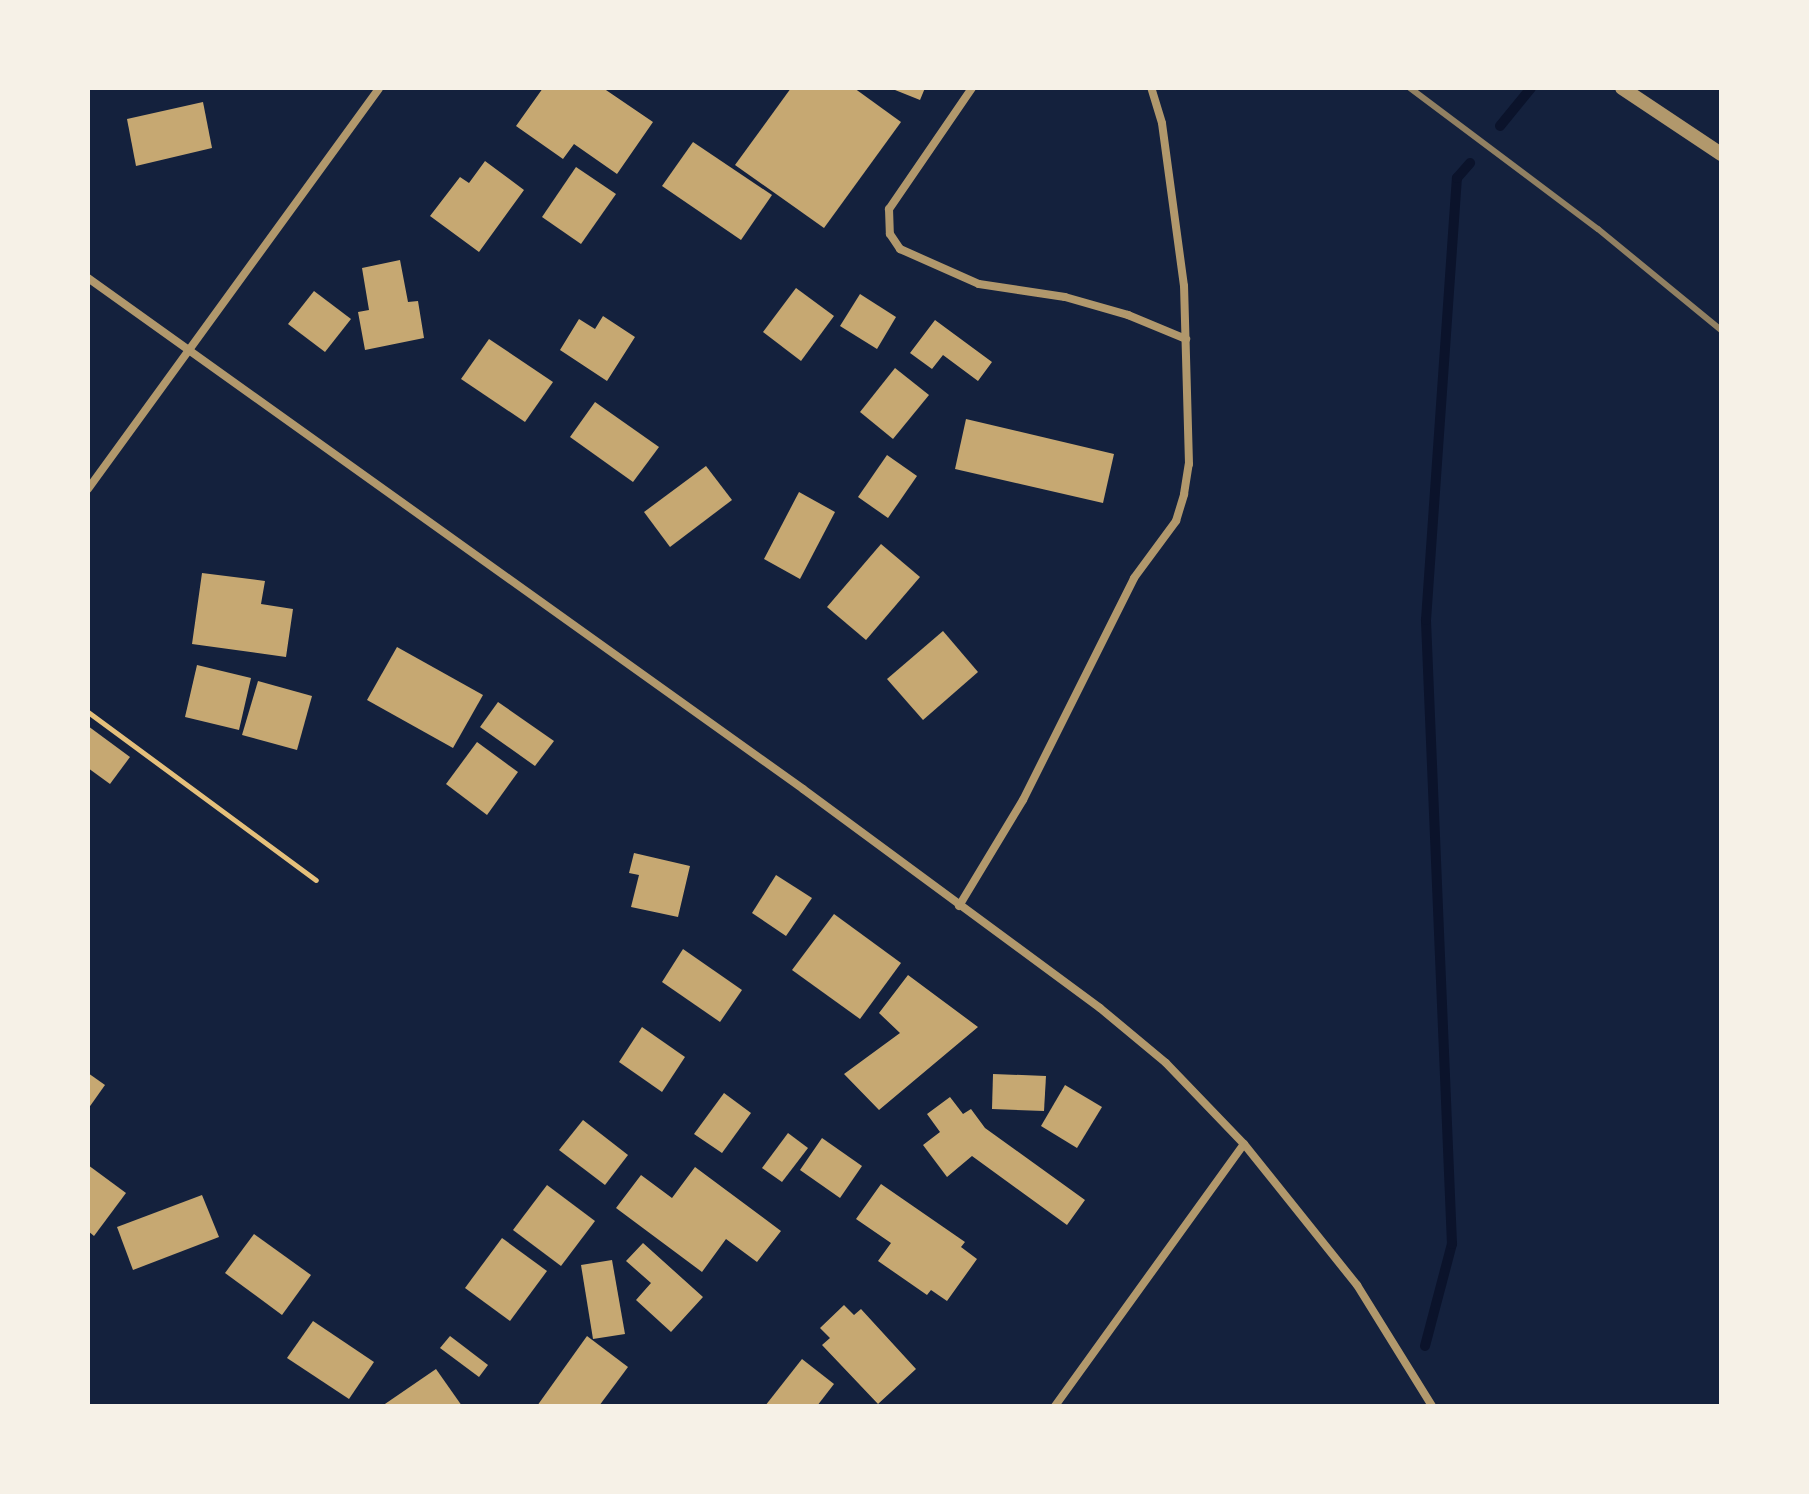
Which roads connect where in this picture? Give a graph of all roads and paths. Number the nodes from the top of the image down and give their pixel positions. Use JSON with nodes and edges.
{"nodes":[{"id":1,"x":379,"y":88,"type":"edge"},
{"id":2,"x":972,"y":88,"type":"edge"},
{"id":3,"x":1151,"y":88,"type":"edge"},
{"id":4,"x":1622,"y":88,"type":"edge"},
{"id":5,"x":1721,"y":154,"type":"edge"},
{"id":6,"x":88,"y":278,"type":"edge"},
{"id":7,"x":1186,"y":339,"type":"junction"},
{"id":8,"x":190,"y":352,"type":"junction"},
{"id":9,"x":88,"y":489,"type":"edge"},
{"id":10,"x":88,"y":712,"type":"edge"},
{"id":11,"x":316,"y":880,"type":"dead end"},
{"id":12,"x":959,"y":906,"type":"junction"},
{"id":13,"x":1244,"y":1144,"type":"junction"},
{"id":14,"x":1055,"y":1406,"type":"edge"},
{"id":15,"x":1432,"y":1406,"type":"edge"}],
"edges":[{"from":1,"to":8,"type":"street"},
{"from":2,"to":7,"type":"street"},
{"from":3,"to":7,"type":"street"},
{"from":4,"to":5,"type":"street"},
{"from":6,"to":8,"type":"street"},
{"from":7,"to":12,"type":"street"},
{"from":8,"to":9,"type":"street"},
{"from":8,"to":12,"type":"street"},
{"from":10,"to":11,"type":"path"},
{"from":12,"to":13,"type":"street"},
{"from":13,"to":14,"type":"street"},
{"from":13,"to":15,"type":"street"}]}
